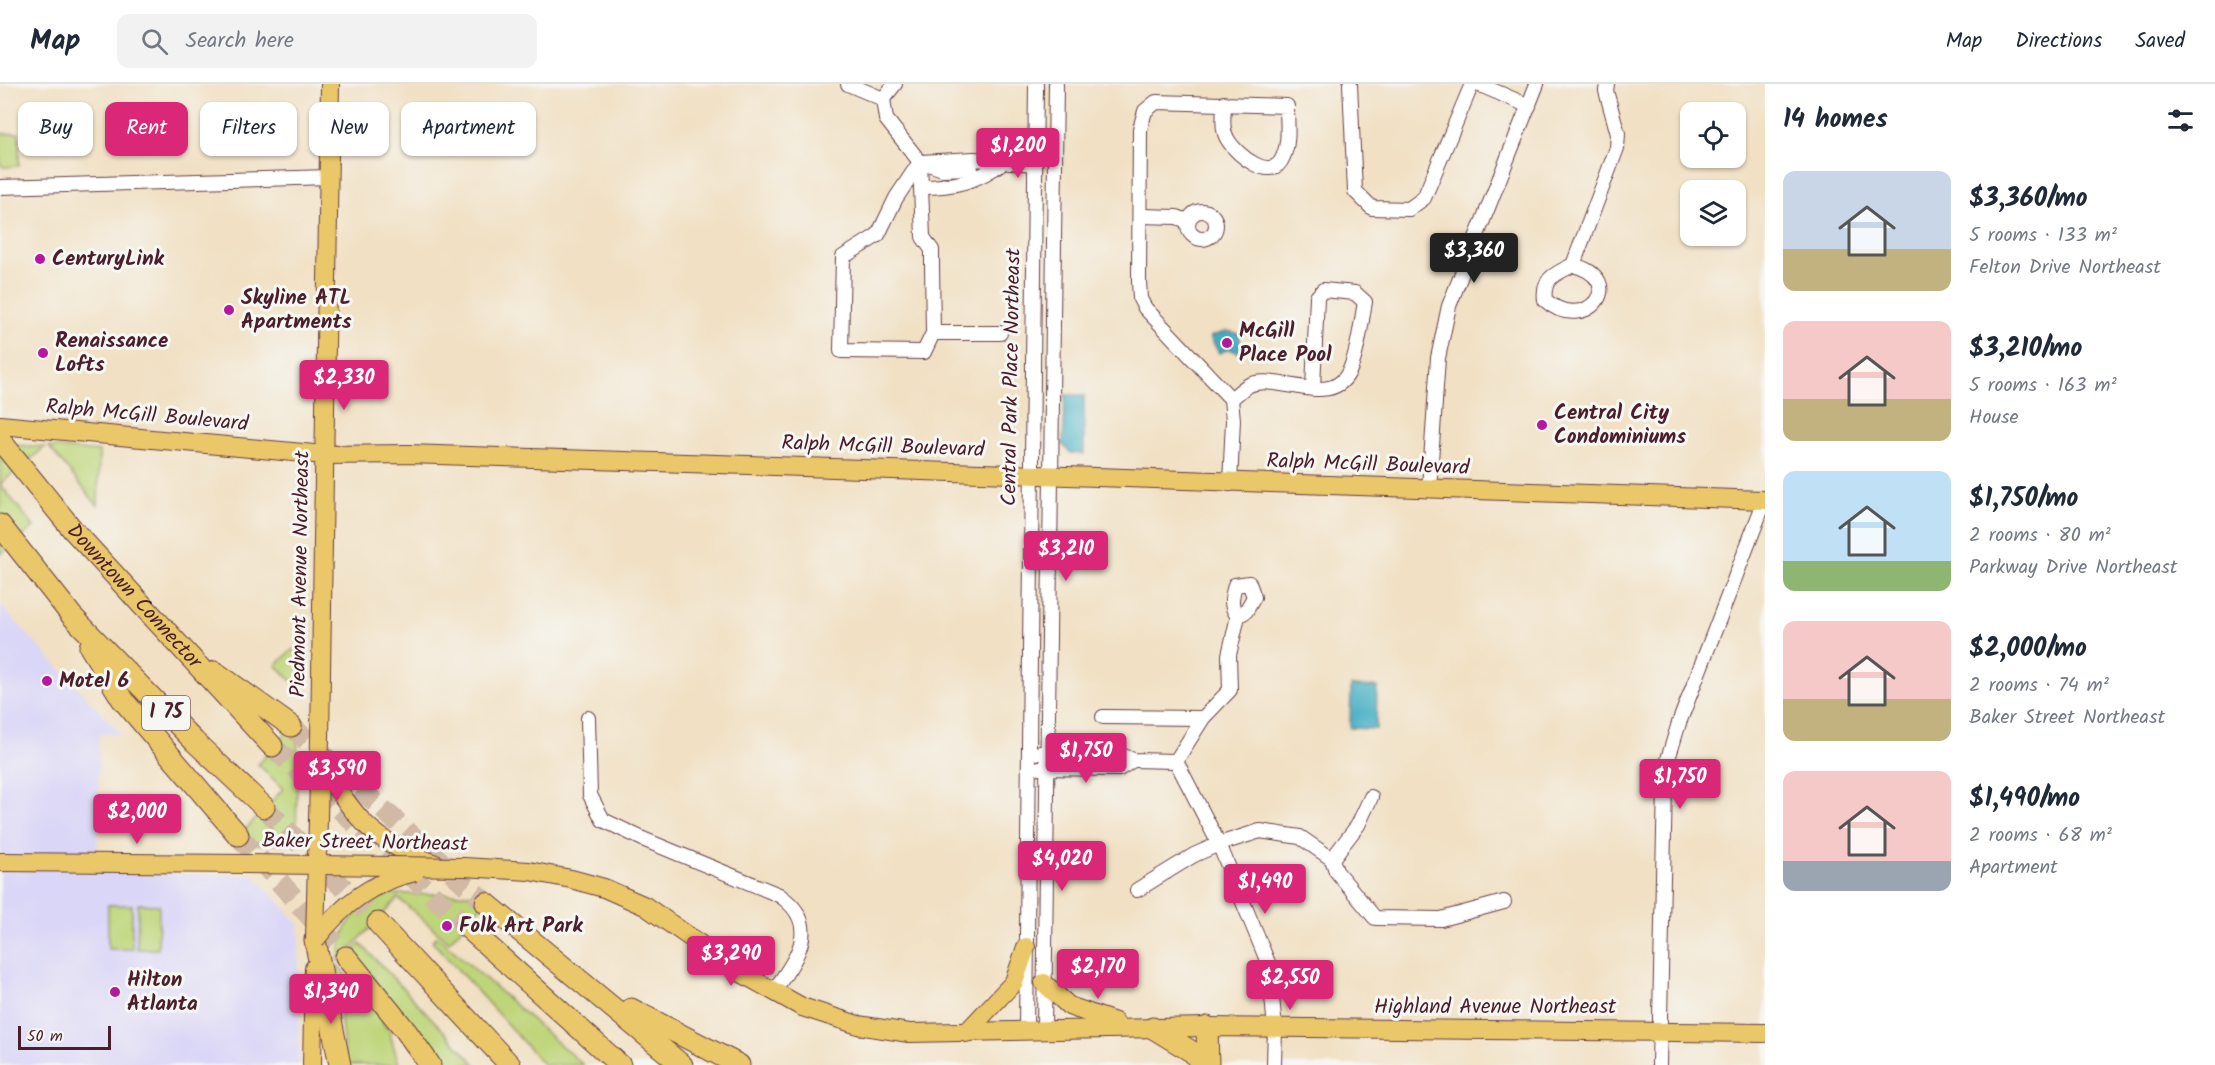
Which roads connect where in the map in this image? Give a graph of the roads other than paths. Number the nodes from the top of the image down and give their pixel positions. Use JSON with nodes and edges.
{"nodes":[{"id":1,"x":330,"y":84,"type":"edge"},
{"id":2,"x":848,"y":84,"type":"edge"},
{"id":3,"x":895,"y":84,"type":"edge"},
{"id":4,"x":1036,"y":84,"type":"edge"},
{"id":5,"x":1056,"y":84,"type":"edge"},
{"id":6,"x":1350,"y":84,"type":"edge"},
{"id":7,"x":1472,"y":84,"type":"edge"},
{"id":8,"x":1478,"y":84,"type":"edge"},
{"id":9,"x":1537,"y":84,"type":"edge"},
{"id":10,"x":1607,"y":84,"type":"edge"},
{"id":11,"x":883,"y":99,"type":"junction"},
{"id":12,"x":1224,"y":104,"type":"junction"},
{"id":13,"x":1529,"y":106,"type":"junction"},
{"id":14,"x":920,"y":162,"type":"junction"},
{"id":15,"x":997,"y":162,"type":"junction"},
{"id":16,"x":955,"y":164,"type":"junction"},
{"id":17,"x":1035,"y":164,"type":"junction"},
{"id":18,"x":329,"y":177,"type":"junction"},
{"id":19,"x":955,"y":185,"type":"junction"},
{"id":20,"x":0,"y":187,"type":"edge"},
{"id":21,"x":921,"y":187,"type":"junction"},
{"id":22,"x":1141,"y":216,"type":"junction"},
{"id":23,"x":1187,"y":221,"type":"dead end"},
{"id":24,"x":1573,"y":265,"type":"dead end"},
{"id":25,"x":933,"y":333,"type":"junction"},
{"id":26,"x":1000,"y":333,"type":"dead end"},
{"id":27,"x":1312,"y":388,"type":"junction"},
{"id":28,"x":1231,"y":399,"type":"junction"},
{"id":29,"x":0,"y":425,"type":"edge"},
{"id":30,"x":0,"y":440,"type":"edge"},
{"id":31,"x":326,"y":455,"type":"junction"},
{"id":32,"x":1031,"y":474,"type":"junction"},
{"id":33,"x":1051,"y":475,"type":"junction"},
{"id":34,"x":1230,"y":484,"type":"junction"},
{"id":35,"x":1430,"y":490,"type":"junction"},
{"id":36,"x":1765,"y":500,"type":"edge"},
{"id":37,"x":0,"y":525,"type":"edge"},
{"id":38,"x":72,"y":616,"type":"junction"},
{"id":39,"x":1238,"y":616,"type":"dead end"},
{"id":40,"x":175,"y":644,"type":"junction"},
{"id":41,"x":1103,"y":717,"type":"dead end"},
{"id":42,"x":588,"y":718,"type":"dead end"},
{"id":43,"x":1203,"y":718,"type":"junction"},
{"id":44,"x":291,"y":726,"type":"tunnel mouth"},
{"id":45,"x":272,"y":746,"type":"tunnel mouth"},
{"id":46,"x":1028,"y":752,"type":"junction"},
{"id":47,"x":1048,"y":753,"type":"junction"},
{"id":48,"x":1133,"y":760,"type":"junction"},
{"id":49,"x":320,"y":761,"type":"junction"},
{"id":50,"x":1176,"y":761,"type":"junction"},
{"id":51,"x":1028,"y":768,"type":"junction"},
{"id":52,"x":1048,"y":768,"type":"junction"},
{"id":53,"x":1371,"y":797,"type":"dead end"},
{"id":54,"x":264,"y":807,"type":"tunnel mouth"},
{"id":55,"x":238,"y":835,"type":"tunnel mouth"},
{"id":56,"x":1219,"y":844,"type":"junction"},
{"id":57,"x":1332,"y":858,"type":"junction"},
{"id":58,"x":0,"y":862,"type":"edge"},
{"id":59,"x":317,"y":865,"type":"junction"},
{"id":60,"x":440,"y":866,"type":"junction"},
{"id":61,"x":1137,"y":890,"type":"dead end"},
{"id":62,"x":1504,"y":902,"type":"dead end"},
{"id":63,"x":486,"y":903,"type":"tunnel mouth"},
{"id":64,"x":378,"y":923,"type":"tunnel mouth"},
{"id":65,"x":466,"y":926,"type":"tunnel mouth"},
{"id":66,"x":315,"y":940,"type":"junction"},
{"id":67,"x":1026,"y":947,"type":"junction"},
{"id":68,"x":346,"y":957,"type":"tunnel mouth"},
{"id":69,"x":574,"y":975,"type":"junction"},
{"id":70,"x":1044,"y":982,"type":"junction"},
{"id":71,"x":773,"y":992,"type":"junction"},
{"id":72,"x":1207,"y":1027,"type":"junction"},
{"id":73,"x":1149,"y":1028,"type":"junction"},
{"id":74,"x":1275,"y":1028,"type":"junction"},
{"id":75,"x":1035,"y":1030,"type":"junction"},
{"id":76,"x":1659,"y":1031,"type":"junction"},
{"id":77,"x":966,"y":1033,"type":"junction"},
{"id":78,"x":1765,"y":1033,"type":"edge"},
{"id":79,"x":312,"y":1065,"type":"edge"},
{"id":80,"x":340,"y":1065,"type":"edge"},
{"id":81,"x":430,"y":1065,"type":"edge"},
{"id":82,"x":510,"y":1065,"type":"edge"},
{"id":83,"x":620,"y":1065,"type":"edge"},
{"id":84,"x":682,"y":1065,"type":"edge"},
{"id":85,"x":739,"y":1065,"type":"edge"},
{"id":86,"x":1201,"y":1065,"type":"edge"},
{"id":87,"x":1208,"y":1065,"type":"edge"},
{"id":88,"x":1274,"y":1065,"type":"edge"},
{"id":89,"x":1659,"y":1065,"type":"edge"}],
"edges":[{"from":1,"to":18,"type":"main road","name":"Piedmont Avenue Northeast"},
{"from":2,"to":11,"type":"street"},
{"from":3,"to":11,"type":"street"},
{"from":4,"to":17,"type":"street","name":"Central Park Place Northeast"},
{"from":5,"to":33,"type":"street","name":"Central Park Place Northeast"},
{"from":6,"to":7,"type":"street"},
{"from":8,"to":13,"type":"street"},
{"from":9,"to":13,"type":"street"},
{"from":10,"to":24,"type":"street"},
{"from":11,"to":14,"type":"street"},
{"from":12,"to":12,"type":"street"},
{"from":12,"to":22,"type":"street"},
{"from":13,"to":35,"type":"street"},
{"from":14,"to":16,"type":"street"},
{"from":14,"to":21,"type":"street"},
{"from":14,"to":25,"type":"street"},
{"from":15,"to":16,"type":"street"},
{"from":15,"to":17,"type":"street"},
{"from":15,"to":19,"type":"street"},
{"from":16,"to":19,"type":"street"},
{"from":17,"to":32,"type":"street","name":"Central Park Place Northeast"},
{"from":18,"to":20,"type":"street"},
{"from":18,"to":31,"type":"main road","name":"Piedmont Avenue Northeast"},
{"from":19,"to":21,"type":"street"},
{"from":21,"to":25,"type":"street"},
{"from":22,"to":23,"type":"street"},
{"from":22,"to":28,"type":"street"},
{"from":25,"to":26,"type":"street"},
{"from":27,"to":27,"type":"street"},
{"from":27,"to":28,"type":"street"},
{"from":28,"to":34,"type":"street"},
{"from":29,"to":31,"type":"main road","name":"Ralph McGill Boulevard"},
{"from":30,"to":40,"type":"highway","name":"Downtown Connector","number":"I 75"},
{"from":31,"to":32,"type":"main road","name":"Ralph McGill Boulevard"},
{"from":31,"to":49,"type":"main road","name":"Piedmont Avenue Northeast","bridge":true},
{"from":32,"to":33,"type":"main road","name":"Ralph McGill Boulevard"},
{"from":32,"to":46,"type":"street","name":"Central Park Place Northeast"},
{"from":33,"to":34,"type":"main road","name":"Ralph McGill Boulevard"},
{"from":33,"to":47,"type":"street","name":"Central Park Place Northeast"},
{"from":34,"to":35,"type":"main road","name":"Ralph McGill Boulevard"},
{"from":35,"to":36,"type":"main road","name":"Ralph McGill Boulevard"},
{"from":36,"to":76,"type":"street"},
{"from":37,"to":38,"type":"highway","number":"I 75"},
{"from":38,"to":54,"type":"highway","number":"I 75"},
{"from":38,"to":55,"type":"highway"},
{"from":39,"to":43,"type":"street"},
{"from":40,"to":44,"type":"highway"},
{"from":40,"to":45,"type":"highway","name":"Downtown Connector","number":"I 75"},
{"from":41,"to":43,"type":"street"},
{"from":42,"to":71,"type":"street"},
{"from":43,"to":50,"type":"street"},
{"from":46,"to":47,"type":"street"},
{"from":46,"to":51,"type":"street","name":"Central Park Place Northeast"},
{"from":47,"to":48,"type":"street"},
{"from":47,"to":52,"type":"street","name":"Central Park Place Northeast"},
{"from":48,"to":50,"type":"street"},
{"from":48,"to":52,"type":"street"},
{"from":49,"to":59,"type":"main road","name":"Piedmont Avenue Northeast","bridge":true},
{"from":49,"to":60,"type":"main road","bridge":true},
{"from":50,"to":56,"type":"street"},
{"from":51,"to":52,"type":"street"},
{"from":51,"to":67,"type":"street","name":"Central Park Place Northeast"},
{"from":52,"to":70,"type":"street","name":"Central Park Place Northeast"},
{"from":53,"to":57,"type":"street"},
{"from":56,"to":57,"type":"street"},
{"from":56,"to":61,"type":"street"},
{"from":56,"to":74,"type":"street"},
{"from":57,"to":62,"type":"street"},
{"from":58,"to":59,"type":"main road","name":"Baker Street Northeast","bridge":true},
{"from":59,"to":60,"type":"main road","name":"Baker Street Northeast","bridge":true},
{"from":59,"to":66,"type":"main road","name":"Piedmont Avenue Northeast","bridge":true},
{"from":60,"to":66,"type":"main road","bridge":true},
{"from":60,"to":71,"type":"main road","name":"Baker Street Northeast","bridge":true},
{"from":63,"to":69,"type":"highway"},
{"from":64,"to":82,"type":"highway"},
{"from":65,"to":83,"type":"highway"},
{"from":66,"to":79,"type":"main road","name":"Piedmont Avenue Northeast"},
{"from":66,"to":80,"type":"highway"},
{"from":67,"to":75,"type":"street","name":"Central Park Place Northeast"},
{"from":67,"to":77,"type":"main road"},
{"from":68,"to":81,"type":"highway"},
{"from":69,"to":84,"type":"highway"},
{"from":69,"to":85,"type":"highway"},
{"from":70,"to":73,"type":"main road"},
{"from":70,"to":75,"type":"street","name":"Central Park Place Northeast"},
{"from":71,"to":77,"type":"main road","name":"Highland Avenue Northeast"},
{"from":72,"to":73,"type":"main road","name":"Highland Avenue Northeast"},
{"from":72,"to":74,"type":"main road","name":"Highland Avenue Northeast"},
{"from":72,"to":87,"type":"highway"},
{"from":73,"to":75,"type":"main road","name":"Highland Avenue Northeast"},
{"from":73,"to":86,"type":"highway"},
{"from":74,"to":76,"type":"main road","name":"Highland Avenue Northeast"},
{"from":74,"to":88,"type":"street"},
{"from":75,"to":77,"type":"main road","name":"Highland Avenue Northeast"},
{"from":76,"to":78,"type":"main road","name":"Highland Avenue Northeast"},
{"from":76,"to":89,"type":"street"}]}
